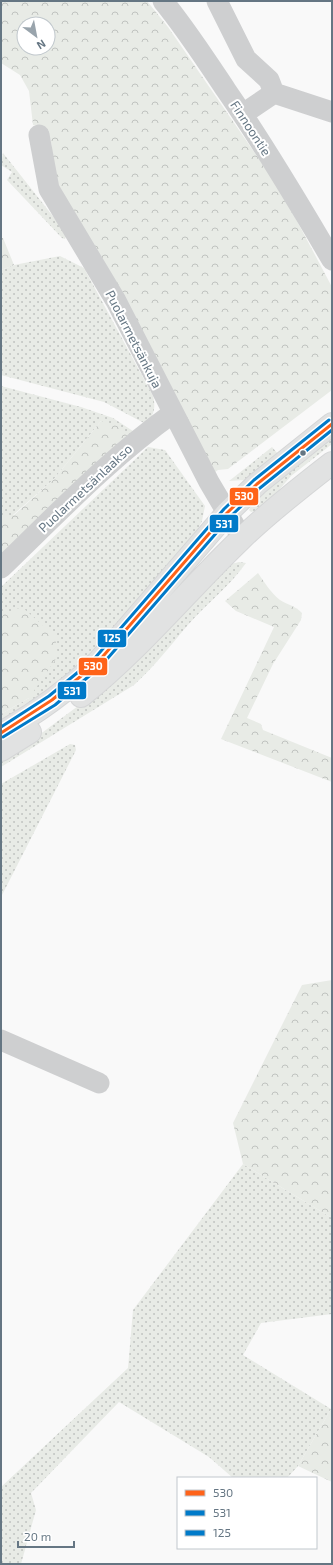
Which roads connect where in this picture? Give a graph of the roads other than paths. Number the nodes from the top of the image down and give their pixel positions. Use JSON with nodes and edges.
{"nodes":[{"id":1,"x":163,"y":1,"type":"edge"},
{"id":2,"x":217,"y":1,"type":"edge"},
{"id":3,"x":274,"y":93,"type":"junction"},
{"id":4,"x":332,"y":112,"type":"edge"},
{"id":5,"x":243,"y":114,"type":"junction"},
{"id":6,"x":39,"y":135,"type":"dead end"},
{"id":7,"x":332,"y":260,"type":"edge"},
{"id":8,"x":173,"y":414,"type":"junction"},
{"id":9,"x":332,"y":424,"type":"edge"},
{"id":10,"x":332,"y":463,"type":"edge"},
{"id":11,"x":227,"y":513,"type":"junction"},
{"id":12,"x":242,"y":538,"type":"junction"},
{"id":13,"x":1,"y":568,"type":"edge"},
{"id":14,"x":1,"y":733,"type":"edge"},
{"id":15,"x":1,"y":750,"type":"edge"},
{"id":16,"x":1,"y":1040,"type":"edge"},
{"id":17,"x":98,"y":1083,"type":"dead end"}],
"edges":[{"from":1,"to":5,"type":"street","name":"Finnoontie"},
{"from":2,"to":3,"type":"street"},
{"from":3,"to":4,"type":"street"},
{"from":3,"to":5,"type":"street"},
{"from":5,"to":7,"type":"street","name":"Finnoontie"},
{"from":6,"to":8,"type":"street","name":"Puolarmetsänkuja"},
{"from":8,"to":11,"type":"street","name":"Puolarmetsänkuja"},
{"from":8,"to":13,"type":"street","name":"Puolarmetsänlaakso"},
{"from":9,"to":11,"type":"main road"},
{"from":10,"to":12,"type":"main road"},
{"from":11,"to":12,"type":"street","name":"Puolarmetsänkuja"},
{"from":11,"to":14,"type":"main road"},
{"from":12,"to":15,"type":"main road"},
{"from":16,"to":17,"type":"street"}]}
